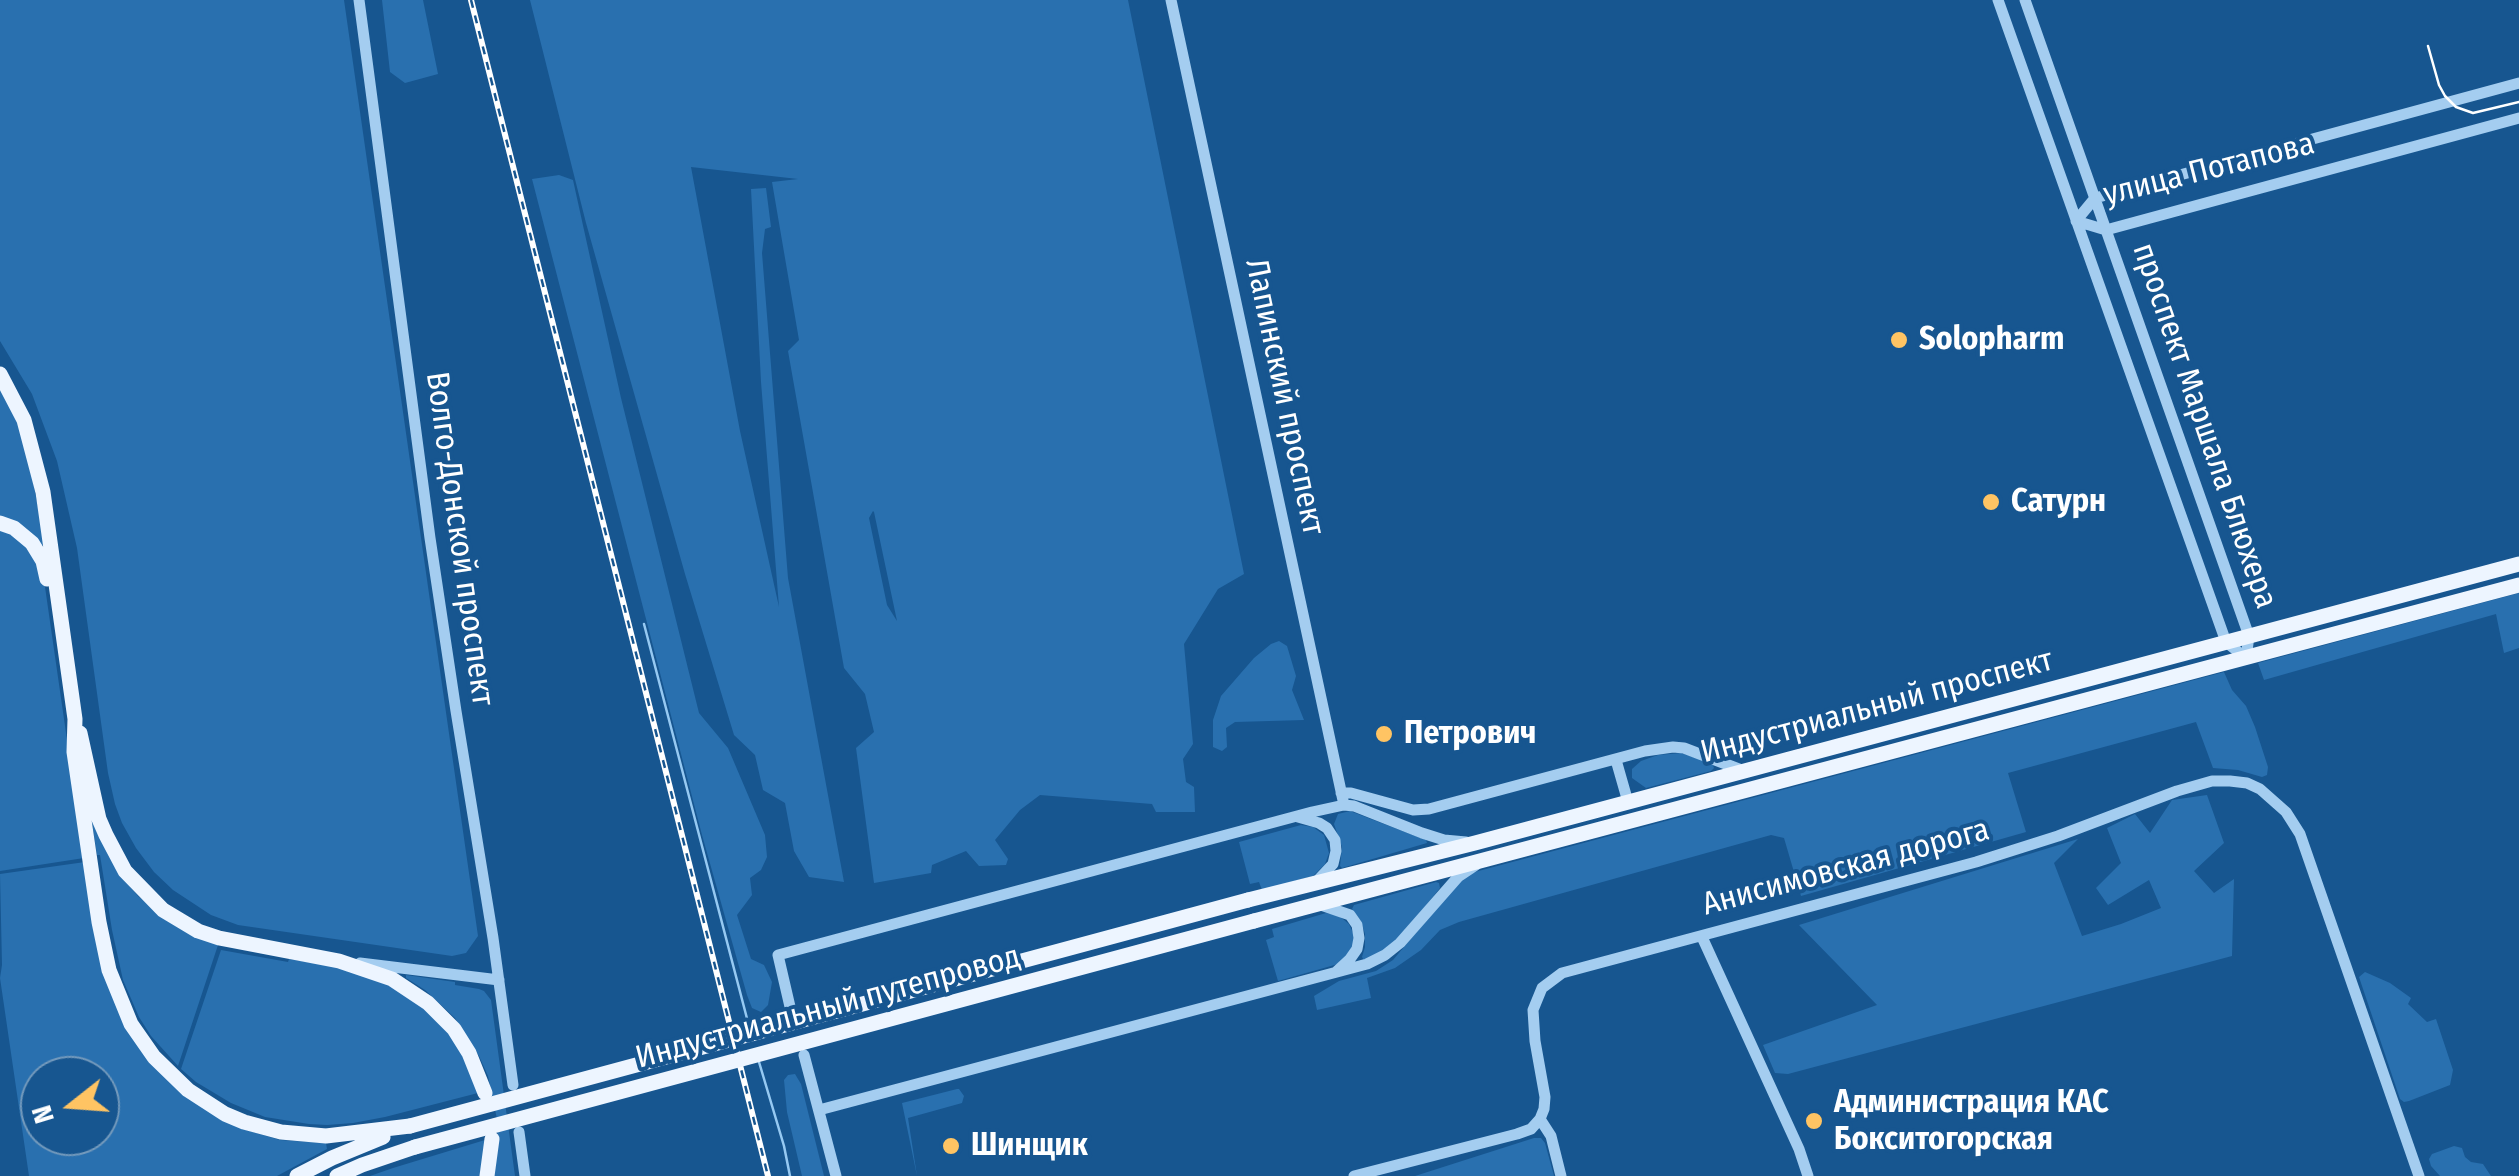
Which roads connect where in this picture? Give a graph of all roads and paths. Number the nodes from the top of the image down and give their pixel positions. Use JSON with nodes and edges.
{"nodes":[{"id":1,"x":359,"y":0,"type":"edge"},
{"id":2,"x":1171,"y":0,"type":"edge"},
{"id":3,"x":1998,"y":0,"type":"edge"},
{"id":4,"x":2024,"y":0,"type":"edge"},
{"id":5,"x":2519,"y":83,"type":"edge"},
{"id":6,"x":2519,"y":118,"type":"edge"},
{"id":7,"x":2095,"y":198,"type":"junction"},
{"id":8,"x":2076,"y":221,"type":"junction"},
{"id":9,"x":2106,"y":230,"type":"junction"},
{"id":10,"x":0,"y":374,"type":"edge"},
{"id":11,"x":0,"y":523,"type":"edge"},
{"id":12,"x":2519,"y":564,"type":"edge"},
{"id":13,"x":2519,"y":585,"type":"edge"},
{"id":14,"x":61,"y":615,"type":"junction"},
{"id":15,"x":2248,"y":636,"type":"junction"},
{"id":16,"x":2226,"y":642,"type":"junction"},
{"id":17,"x":2246,"y":658,"type":"junction"},
{"id":18,"x":76,"y":719,"type":"junction"},
{"id":19,"x":1616,"y":760,"type":"junction"},
{"id":20,"x":1744,"y":771,"type":"junction"},
{"id":21,"x":1342,"y":799,"type":"junction"},
{"id":22,"x":1628,"y":802,"type":"junction"},
{"id":23,"x":1294,"y":817,"type":"junction"},
{"id":24,"x":1475,"y":843,"type":"junction"},
{"id":25,"x":1480,"y":862,"type":"junction"},
{"id":26,"x":1312,"y":884,"type":"junction"},
{"id":27,"x":1248,"y":900,"type":"joint"},
{"id":28,"x":1318,"y":904,"type":"junction"},
{"id":29,"x":1254,"y":921,"type":"joint"},
{"id":30,"x":1702,"y":936,"type":"junction"},
{"id":31,"x":339,"y":960,"type":"junction"},
{"id":32,"x":1333,"y":974,"type":"junction"},
{"id":33,"x":499,"y":980,"type":"junction"},
{"id":34,"x":792,"y":1011,"type":"dead end"},
{"id":35,"x":804,"y":1055,"type":"dead end"},
{"id":36,"x":513,"y":1085,"type":"dead end"},
{"id":37,"x":485,"y":1092,"type":"dead end"},
{"id":38,"x":819,"y":1110,"type":"junction"},
{"id":39,"x":1540,"y":1119,"type":"junction"},
{"id":40,"x":410,"y":1126,"type":"junction"},
{"id":41,"x":520,"y":1132,"type":"dead end"},
{"id":42,"x":492,"y":1139,"type":"dead end"},
{"id":43,"x":1392,"y":1171,"type":"edge"},
{"id":44,"x":297,"y":1176,"type":"edge"},
{"id":45,"x":337,"y":1176,"type":"edge"},
{"id":46,"x":488,"y":1176,"type":"edge"},
{"id":47,"x":526,"y":1176,"type":"edge"},
{"id":48,"x":836,"y":1176,"type":"edge"},
{"id":49,"x":1354,"y":1176,"type":"edge"},
{"id":50,"x":1561,"y":1176,"type":"edge"},
{"id":51,"x":1808,"y":1176,"type":"edge"},
{"id":52,"x":2419,"y":1176,"type":"edge"}],
"edges":[{"from":1,"to":33,"type":"street","name":"Волго-Донской проспект"},
{"from":2,"to":21,"type":"street","name":"Лапинский проспект"},
{"from":3,"to":8,"type":"street","name":"проспект Маршала Блюхера"},
{"from":4,"to":7,"type":"street","name":"проспект Маршала Блюхера"},
{"from":5,"to":7,"type":"street","name":"улица Потапова"},
{"from":6,"to":9,"type":"street","name":"улица Потапова"},
{"from":7,"to":8,"type":"street","name":"улица Потапова"},
{"from":7,"to":9,"type":"street","name":"проспект Маршала Блюхера"},
{"from":8,"to":9,"type":"street","name":"улица Потапова"},
{"from":8,"to":16,"type":"street","name":"проспект Маршала Блюхера"},
{"from":9,"to":15,"type":"street","name":"проспект Маршала Блюхера"},
{"from":10,"to":14,"type":"main road"},
{"from":11,"to":14,"type":"main road"},
{"from":12,"to":15,"type":"main road","name":"Индустриальный проспект"},
{"from":13,"to":17,"type":"main road","name":"Индустриальный проспект"},
{"from":14,"to":18,"type":"main road"},
{"from":15,"to":16,"type":"main road","name":"Индустриальный проспект"},
{"from":15,"to":17,"type":"street","name":"проспект Маршала Блюхера"},
{"from":16,"to":17,"type":"street","name":"проспект Маршала Блюхера"},
{"from":16,"to":20,"type":"main road","name":"Индустриальный проспект"},
{"from":17,"to":25,"type":"main road","name":"Индустриальный проспект"},
{"from":18,"to":31,"type":"main road"},
{"from":18,"to":40,"type":"main road"},
{"from":19,"to":20,"type":"street"},
{"from":19,"to":21,"type":"street"},
{"from":19,"to":22,"type":"street"},
{"from":20,"to":22,"type":"main road","name":"Индустриальный проспект"},
{"from":21,"to":23,"type":"street"},
{"from":21,"to":24,"type":"street"},
{"from":22,"to":24,"type":"main road","name":"Индустриальный проспект"},
{"from":23,"to":26,"type":"street"},
{"from":23,"to":34,"type":"street"},
{"from":24,"to":26,"type":"main road","name":"Индустриальный проспект"},
{"from":25,"to":28,"type":"main road","name":"Индустриальный проспект"},
{"from":25,"to":32,"type":"street"},
{"from":26,"to":27,"type":"main road","name":"Индустриальный проспект"},
{"from":27,"to":40,"type":"main road","name":"Индустриальный путепровод","bridge":true},
{"from":28,"to":29,"type":"main road","name":"Индустриальный проспект"},
{"from":28,"to":32,"type":"street"},
{"from":29,"to":45,"type":"main road","name":"Индустриальный путепровод","bridge":true},
{"from":30,"to":39,"type":"street","name":"Анисимовская дорога"},
{"from":30,"to":51,"type":"street"},
{"from":30,"to":52,"type":"street","name":"Анисимовская дорога"},
{"from":31,"to":33,"type":"street"},
{"from":31,"to":37,"type":"main road"},
{"from":32,"to":38,"type":"street"},
{"from":33,"to":36,"type":"street","name":"Волго-Донской проспект"},
{"from":35,"to":38,"type":"street"},
{"from":38,"to":48,"type":"street"},
{"from":39,"to":43,"type":"street"},
{"from":39,"to":50,"type":"street"},
{"from":40,"to":44,"type":"main road"},
{"from":41,"to":47,"type":"street"},
{"from":42,"to":46,"type":"main road"},
{"from":43,"to":49,"type":"street"}]}
